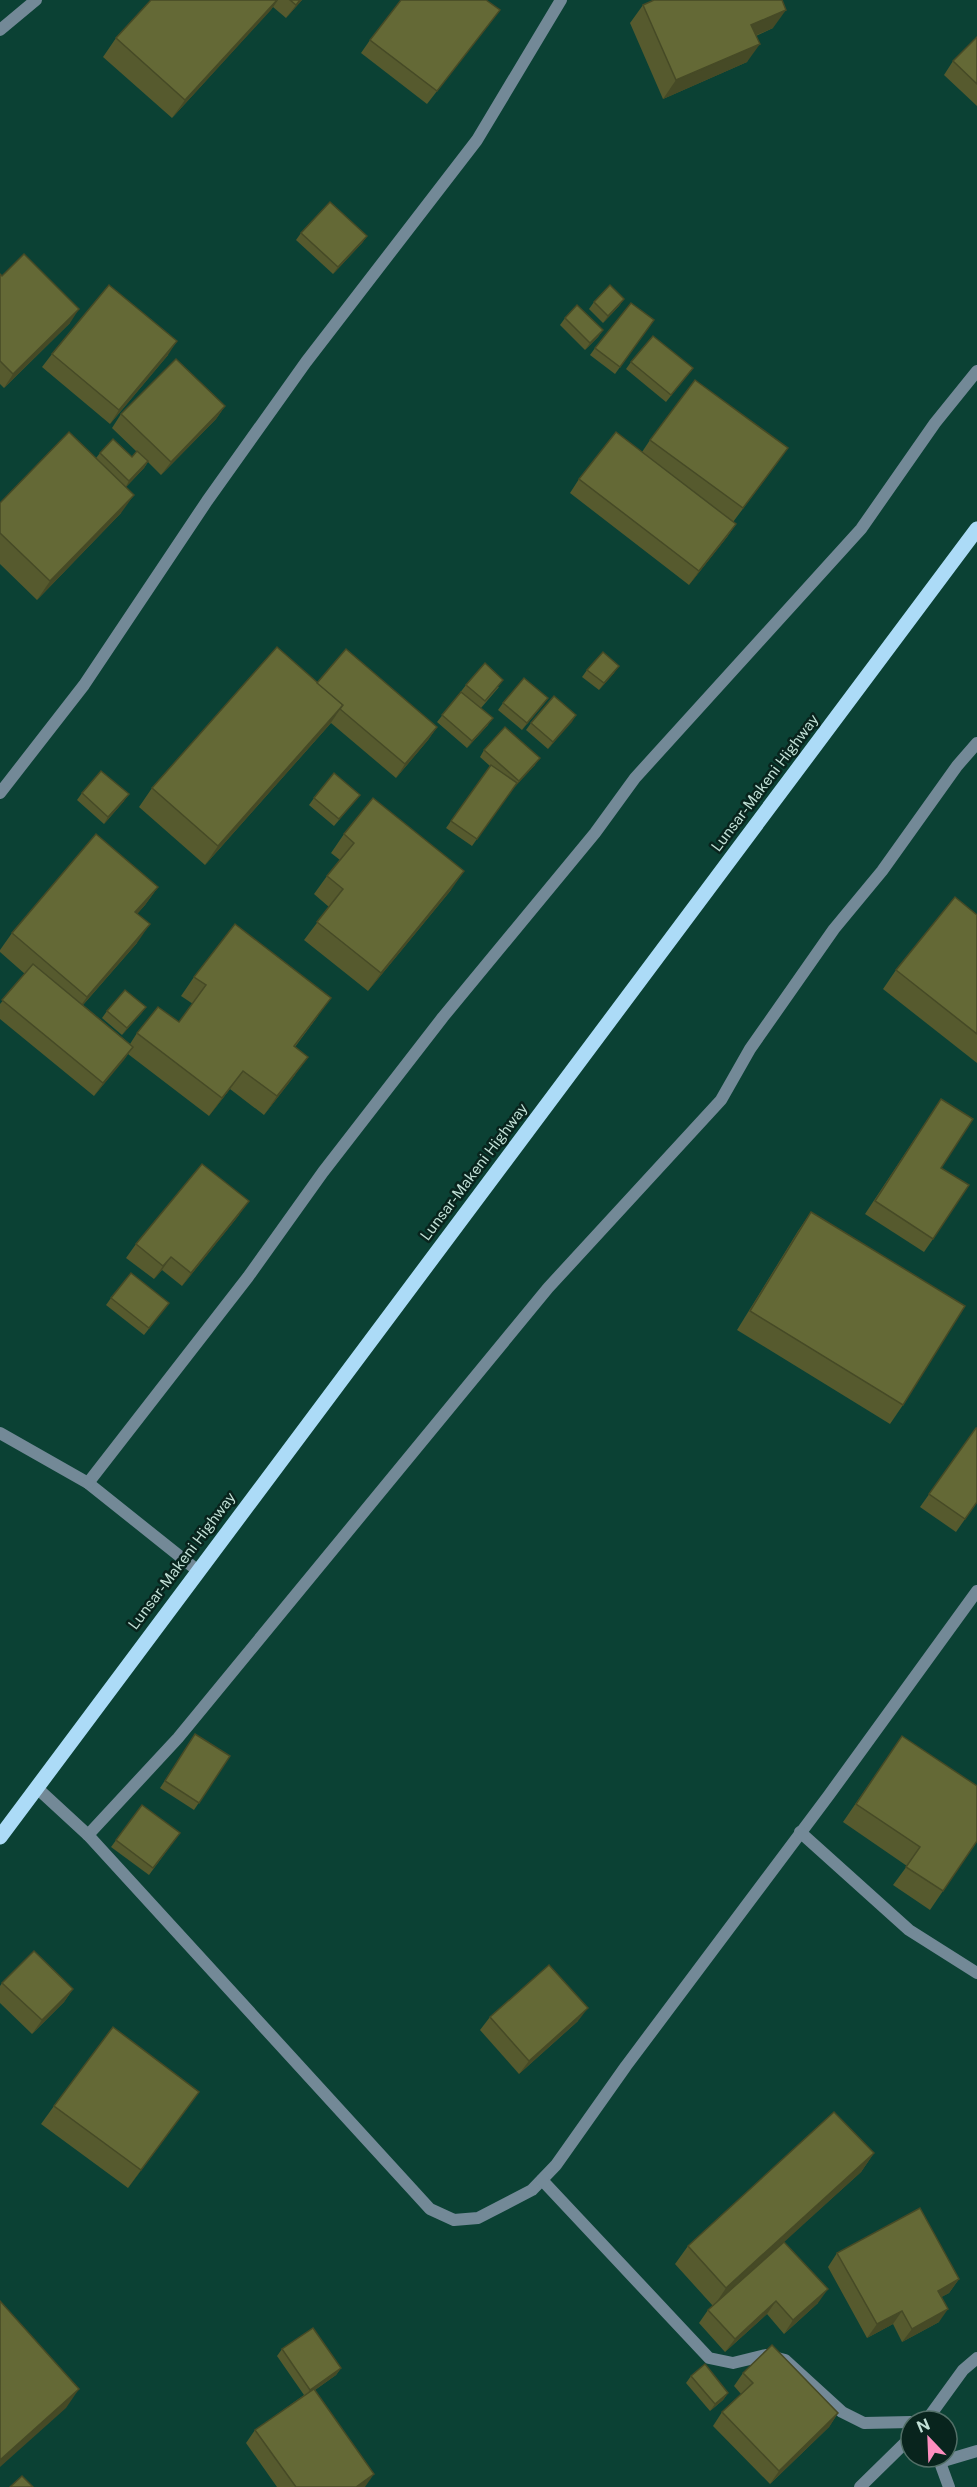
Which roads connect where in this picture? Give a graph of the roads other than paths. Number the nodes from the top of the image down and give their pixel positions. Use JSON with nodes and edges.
{"nodes":[{"id":1,"x":36,"y":0,"type":"edge"},
{"id":2,"x":561,"y":0,"type":"edge"},
{"id":3,"x":0,"y":30,"type":"edge"},
{"id":4,"x":977,"y":371,"type":"edge"},
{"id":5,"x":977,"y":529,"type":"edge"},
{"id":6,"x":977,"y":743,"type":"edge"},
{"id":7,"x":0,"y":793,"type":"edge"},
{"id":8,"x":0,"y":1433,"type":"edge"},
{"id":9,"x":88,"y":1484,"type":"junction"},
{"id":10,"x":197,"y":1570,"type":"junction"},
{"id":11,"x":977,"y":1591,"type":"edge"},
{"id":12,"x":37,"y":1788,"type":"junction"},
{"id":13,"x":800,"y":1832,"type":"junction"},
{"id":14,"x":88,"y":1835,"type":"junction"},
{"id":15,"x":0,"y":1837,"type":"edge"},
{"id":16,"x":977,"y":1973,"type":"edge"},
{"id":17,"x":542,"y":2180,"type":"junction"},
{"id":18,"x":977,"y":2358,"type":"edge"},
{"id":19,"x":935,"y":2409,"type":"edge"},
{"id":20,"x":899,"y":2422,"type":"edge"},
{"id":21,"x":899,"y":2449,"type":"edge"},
{"id":22,"x":977,"y":2451,"type":"edge"},
{"id":23,"x":959,"y":2455,"type":"edge"},
{"id":24,"x":943,"y":2469,"type":"edge"},
{"id":25,"x":860,"y":2487,"type":"edge"},
{"id":26,"x":949,"y":2487,"type":"edge"}],
"edges":[{"from":1,"to":3,"type":"street"},
{"from":2,"to":7,"type":"street"},
{"from":4,"to":9,"type":"street"},
{"from":5,"to":10,"type":"main road","name":"Lunsar-Makeni Highway"},
{"from":6,"to":14,"type":"street"},
{"from":8,"to":9,"type":"street"},
{"from":9,"to":10,"type":"street"},
{"from":10,"to":12,"type":"main road","name":"Lunsar-Makeni Highway"},
{"from":11,"to":13,"type":"street"},
{"from":12,"to":14,"type":"street"},
{"from":12,"to":15,"type":"main road","name":"Lunsar-Makeni Highway"},
{"from":13,"to":16,"type":"street"},
{"from":13,"to":17,"type":"street"},
{"from":14,"to":17,"type":"street"},
{"from":17,"to":20,"type":"street"},
{"from":18,"to":19,"type":"street"},
{"from":21,"to":25,"type":"street"},
{"from":22,"to":23,"type":"street"},
{"from":24,"to":26,"type":"street"}]}
